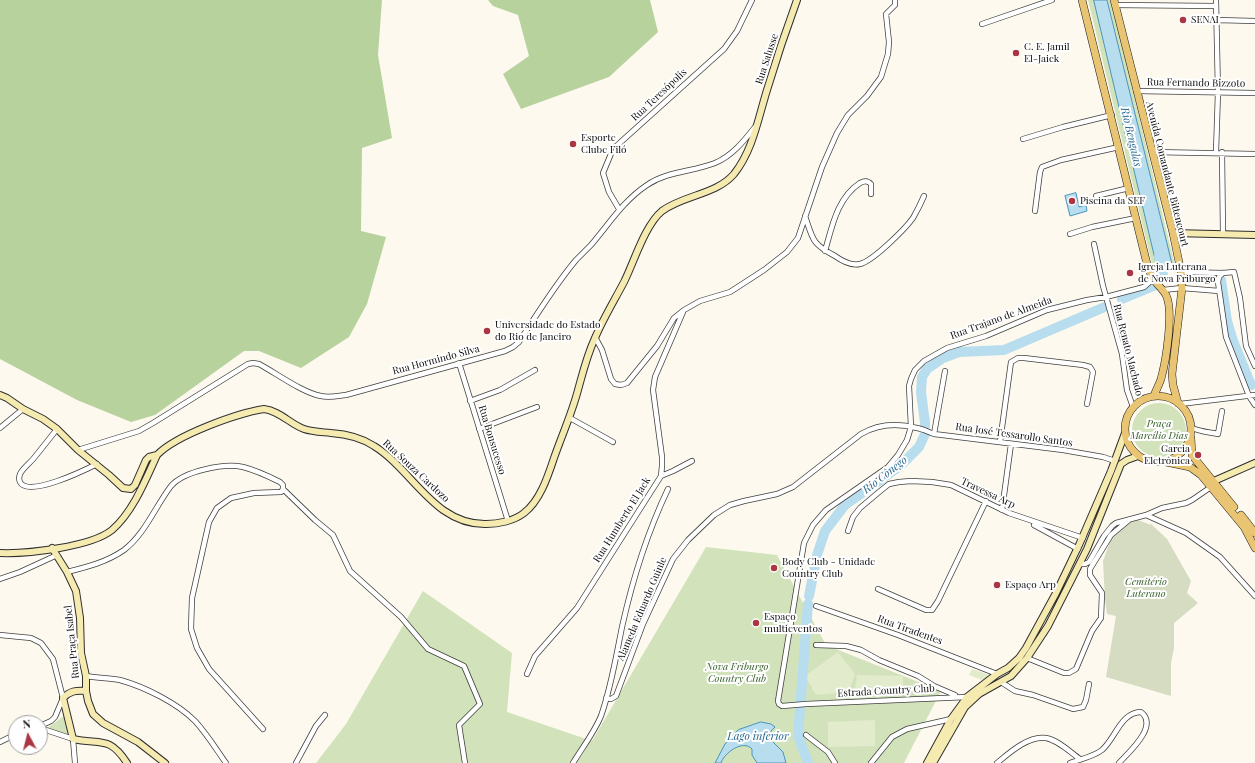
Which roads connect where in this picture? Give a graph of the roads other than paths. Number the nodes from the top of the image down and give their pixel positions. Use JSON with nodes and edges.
{"nodes":[{"id":1,"x":752,"y":0,"type":"edge"},
{"id":2,"x":796,"y":0,"type":"edge"},
{"id":3,"x":895,"y":0,"type":"edge"},
{"id":4,"x":1052,"y":0,"type":"edge"},
{"id":5,"x":1082,"y":0,"type":"edge"},
{"id":6,"x":1216,"y":0,"type":"edge"},
{"id":7,"x":1114,"y":3,"type":"edge"},
{"id":8,"x":1216,"y":6,"type":"junction"},
{"id":9,"x":1216,"y":20,"type":"junction"},
{"id":10,"x":1255,"y":21,"type":"edge"},
{"id":11,"x":982,"y":24,"type":"dead end"},
{"id":12,"x":1136,"y":91,"type":"junction"},
{"id":13,"x":1218,"y":92,"type":"junction"},
{"id":14,"x":1255,"y":92,"type":"edge"},
{"id":15,"x":1112,"y":116,"type":"junction"},
{"id":16,"x":757,"y":125,"type":"junction"},
{"id":17,"x":1023,"y":139,"type":"dead end"},
{"id":18,"x":1119,"y":147,"type":"junction"},
{"id":19,"x":1152,"y":152,"type":"junction"},
{"id":20,"x":1216,"y":152,"type":"junction"},
{"id":21,"x":1222,"y":152,"type":"junction"},
{"id":22,"x":1255,"y":154,"type":"edge"},
{"id":23,"x":1129,"y":188,"type":"junction"},
{"id":24,"x":871,"y":194,"type":"dead end"},
{"id":25,"x":924,"y":196,"type":"dead end"},
{"id":26,"x":1096,"y":196,"type":"dead end"},
{"id":27,"x":620,"y":209,"type":"junction"},
{"id":28,"x":1035,"y":210,"type":"dead end"},
{"id":29,"x":805,"y":216,"type":"junction"},
{"id":30,"x":1136,"y":218,"type":"junction"},
{"id":31,"x":1173,"y":233,"type":"junction"},
{"id":32,"x":1070,"y":234,"type":"dead end"},
{"id":33,"x":1223,"y":234,"type":"junction"},
{"id":34,"x":1255,"y":236,"type":"edge"},
{"id":35,"x":1094,"y":244,"type":"dead end"},
{"id":36,"x":825,"y":251,"type":"junction"},
{"id":37,"x":1181,"y":272,"type":"junction"},
{"id":38,"x":1223,"y":273,"type":"junction"},
{"id":39,"x":1153,"y":279,"type":"junction"},
{"id":40,"x":1182,"y":288,"type":"junction"},
{"id":41,"x":1163,"y":290,"type":"junction"},
{"id":42,"x":1219,"y":291,"type":"junction"},
{"id":43,"x":1106,"y":297,"type":"junction"},
{"id":44,"x":684,"y":310,"type":"junction"},
{"id":45,"x":595,"y":337,"type":"junction"},
{"id":46,"x":459,"y":363,"type":"junction"},
{"id":47,"x":1255,"y":366,"type":"edge"},
{"id":48,"x":535,"y":370,"type":"dead end"},
{"id":49,"x":945,"y":372,"type":"dead end"},
{"id":50,"x":0,"y":395,"type":"edge"},
{"id":51,"x":1255,"y":395,"type":"edge"},
{"id":52,"x":1154,"y":396,"type":"junction"},
{"id":53,"x":1249,"y":396,"type":"junction"},
{"id":54,"x":470,"y":401,"type":"junction"},
{"id":55,"x":1087,"y":404,"type":"dead end"},
{"id":56,"x":1179,"y":404,"type":"junction"},
{"id":57,"x":1255,"y":405,"type":"edge"},
{"id":58,"x":537,"y":407,"type":"dead end"},
{"id":59,"x":1133,"y":407,"type":"junction"},
{"id":60,"x":23,"y":409,"type":"junction"},
{"id":61,"x":1222,"y":411,"type":"dead end"},
{"id":62,"x":570,"y":418,"type":"junction"},
{"id":63,"x":911,"y":427,"type":"junction"},
{"id":64,"x":0,"y":428,"type":"edge"},
{"id":65,"x":1192,"y":428,"type":"junction"},
{"id":66,"x":57,"y":429,"type":"junction"},
{"id":67,"x":479,"y":429,"type":"junction"},
{"id":68,"x":1124,"y":433,"type":"junction"},
{"id":69,"x":934,"y":434,"type":"junction"},
{"id":70,"x":1191,"y":436,"type":"junction"},
{"id":71,"x":613,"y":442,"type":"dead end"},
{"id":72,"x":1000,"y":442,"type":"junction"},
{"id":73,"x":1011,"y":444,"type":"junction"},
{"id":74,"x":78,"y":450,"type":"junction"},
{"id":75,"x":157,"y":454,"type":"junction"},
{"id":76,"x":1138,"y":456,"type":"junction"},
{"id":77,"x":692,"y":461,"type":"dead end"},
{"id":78,"x":1115,"y":461,"type":"junction"},
{"id":79,"x":1166,"y":462,"type":"junction"},
{"id":80,"x":1255,"y":463,"type":"edge"},
{"id":81,"x":97,"y":464,"type":"junction"},
{"id":82,"x":661,"y":476,"type":"junction"},
{"id":83,"x":1212,"y":484,"type":"junction"},
{"id":84,"x":283,"y":489,"type":"junction"},
{"id":85,"x":668,"y":489,"type":"dead end"},
{"id":86,"x":986,"y":501,"type":"junction"},
{"id":87,"x":1002,"y":510,"type":"junction"},
{"id":88,"x":1146,"y":515,"type":"junction"},
{"id":89,"x":1024,"y":519,"type":"junction"},
{"id":90,"x":1129,"y":520,"type":"junction"},
{"id":91,"x":508,"y":521,"type":"junction"},
{"id":92,"x":848,"y":531,"type":"dead end"},
{"id":93,"x":1255,"y":533,"type":"edge"},
{"id":94,"x":1083,"y":538,"type":"junction"},
{"id":95,"x":52,"y":548,"type":"junction"},
{"id":96,"x":1255,"y":548,"type":"edge"},
{"id":97,"x":1078,"y":549,"type":"junction"},
{"id":98,"x":0,"y":553,"type":"edge"},
{"id":99,"x":57,"y":555,"type":"junction"},
{"id":100,"x":1080,"y":564,"type":"junction"},
{"id":101,"x":67,"y":572,"type":"junction"},
{"id":102,"x":0,"y":579,"type":"edge"},
{"id":103,"x":878,"y":589,"type":"dead end"},
{"id":104,"x":1255,"y":596,"type":"edge"},
{"id":105,"x":816,"y":606,"type":"dead end"},
{"id":106,"x":0,"y":635,"type":"edge"},
{"id":107,"x":816,"y":645,"type":"dead end"},
{"id":108,"x":1027,"y":658,"type":"junction"},
{"id":109,"x":527,"y":674,"type":"dead end"},
{"id":110,"x":997,"y":674,"type":"junction"},
{"id":111,"x":86,"y":676,"type":"junction"},
{"id":112,"x":1001,"y":682,"type":"junction"},
{"id":113,"x":1089,"y":684,"type":"dead end"},
{"id":114,"x":86,"y":691,"type":"junction"},
{"id":115,"x":956,"y":696,"type":"junction"},
{"id":116,"x":967,"y":697,"type":"junction"},
{"id":117,"x":63,"y":698,"type":"junction"},
{"id":118,"x":606,"y":698,"type":"junction"},
{"id":119,"x":324,"y":715,"type":"dead end"},
{"id":120,"x":951,"y":719,"type":"junction"},
{"id":121,"x":935,"y":722,"type":"junction"},
{"id":122,"x":48,"y":723,"type":"edge"},
{"id":123,"x":263,"y":729,"type":"dead end"},
{"id":124,"x":48,"y":730,"type":"edge"},
{"id":125,"x":945,"y":730,"type":"junction"},
{"id":126,"x":806,"y":735,"type":"dead end"},
{"id":127,"x":73,"y":740,"type":"junction"},
{"id":128,"x":1080,"y":759,"type":"junction"},
{"id":129,"x":75,"y":763,"type":"edge"},
{"id":130,"x":127,"y":763,"type":"edge"},
{"id":131,"x":165,"y":763,"type":"edge"},
{"id":132,"x":226,"y":763,"type":"edge"},
{"id":133,"x":296,"y":763,"type":"edge"},
{"id":134,"x":465,"y":763,"type":"edge"},
{"id":135,"x":573,"y":763,"type":"edge"},
{"id":136,"x":835,"y":763,"type":"edge"},
{"id":137,"x":871,"y":763,"type":"edge"},
{"id":138,"x":927,"y":763,"type":"edge"},
{"id":139,"x":933,"y":763,"type":"edge"},
{"id":140,"x":997,"y":763,"type":"edge"},
{"id":141,"x":1070,"y":763,"type":"edge"},
{"id":142,"x":1119,"y":763,"type":"edge"}],
"edges":[{"from":1,"to":27,"type":"street","name":"Rua Teresópolis"},
{"from":2,"to":16,"type":"street","name":"Rua Salusse"},
{"from":3,"to":29,"type":"street"},
{"from":4,"to":11,"type":"street"},
{"from":5,"to":15,"type":"main road"},
{"from":6,"to":8,"type":"street"},
{"from":7,"to":8,"type":"street"},
{"from":7,"to":12,"type":"main road","name":"Avenida Comandante Bittencourt"},
{"from":8,"to":9,"type":"street"},
{"from":9,"to":10,"type":"street"},
{"from":9,"to":13,"type":"street"},
{"from":12,"to":13,"type":"street","name":"Rua Fernando Bizzoto"},
{"from":12,"to":19,"type":"main road","name":"Avenida Comandante Bittencourt"},
{"from":13,"to":14,"type":"street","name":"Rua Fernando Bizzoto"},
{"from":13,"to":20,"type":"street"},
{"from":15,"to":17,"type":"street"},
{"from":15,"to":18,"type":"main road"},
{"from":16,"to":27,"type":"street","name":"Rua Hormindo Silva"},
{"from":16,"to":45,"type":"street","name":"Rua Souza Cardozo"},
{"from":18,"to":23,"type":"main road"},
{"from":18,"to":28,"type":"street"},
{"from":19,"to":20,"type":"street"},
{"from":19,"to":31,"type":"main road","name":"Avenida Comandante Bittencourt"},
{"from":20,"to":21,"type":"street"},
{"from":21,"to":22,"type":"street"},
{"from":21,"to":33,"type":"street"},
{"from":23,"to":26,"type":"street"},
{"from":23,"to":30,"type":"main road"},
{"from":24,"to":36,"type":"street"},
{"from":25,"to":36,"type":"street"},
{"from":27,"to":46,"type":"street","name":"Rua Hormindo Silva"},
{"from":29,"to":36,"type":"street"},
{"from":29,"to":44,"type":"street"},
{"from":30,"to":32,"type":"street"},
{"from":30,"to":39,"type":"main road"},
{"from":31,"to":33,"type":"street"},
{"from":31,"to":37,"type":"main road","name":"Avenida Comandante Bittencourt"},
{"from":33,"to":34,"type":"street"},
{"from":35,"to":43,"type":"street","name":"Rua Renato Machado"},
{"from":37,"to":38,"type":"street"},
{"from":37,"to":40,"type":"main road","name":"Avenida Comandante Bittencourt"},
{"from":38,"to":42,"type":"street"},
{"from":38,"to":47,"type":"street"},
{"from":39,"to":41,"type":"main road"},
{"from":39,"to":43,"type":"street","name":"Rua Trajano de Almeida"},
{"from":40,"to":41,"type":"street"},
{"from":40,"to":42,"type":"street"},
{"from":40,"to":56,"type":"main road","name":"Avenida Comandante Bittencourt"},
{"from":41,"to":52,"type":"main road"},
{"from":42,"to":53,"type":"street"},
{"from":43,"to":59,"type":"street","name":"Rua Renato Machado"},
{"from":43,"to":63,"type":"street","name":"Rua Trajano de Almeida"},
{"from":44,"to":45,"type":"street"},
{"from":44,"to":82,"type":"street","name":"Rua Humberto El Jack"},
{"from":45,"to":62,"type":"street","name":"Rua Souza Cardozo"},
{"from":46,"to":54,"type":"street","name":"Rua Bonsucesso"},
{"from":46,"to":74,"type":"street","name":"Rua Hormindo Silva"},
{"from":48,"to":54,"type":"street"},
{"from":49,"to":69,"type":"street"},
{"from":50,"to":60,"type":"street"},
{"from":51,"to":53,"type":"street"},
{"from":52,"to":56,"type":"main road"},
{"from":52,"to":59,"type":"main road"},
{"from":53,"to":56,"type":"street"},
{"from":53,"to":57,"type":"street"},
{"from":54,"to":67,"type":"street","name":"Rua Bonsucesso"},
{"from":55,"to":72,"type":"street"},
{"from":56,"to":65,"type":"main road"},
{"from":58,"to":67,"type":"street"},
{"from":59,"to":68,"type":"main road"},
{"from":60,"to":64,"type":"street"},
{"from":60,"to":66,"type":"street"},
{"from":61,"to":65,"type":"street"},
{"from":62,"to":71,"type":"street"},
{"from":62,"to":91,"type":"street","name":"Rua Souza Cardozo"},
{"from":63,"to":69,"type":"street","name":"Rua José Tessarollo Santos"},
{"from":63,"to":115,"type":"street","name":"Estrada Country Club"},
{"from":63,"to":118,"type":"street","name":"Alameda Eduardo Guinle"},
{"from":65,"to":70,"type":"main road"},
{"from":66,"to":74,"type":"street"},
{"from":66,"to":81,"type":"street"},
{"from":67,"to":91,"type":"street","name":"Rua Bonsucesso"},
{"from":68,"to":76,"type":"main road"},
{"from":68,"to":78,"type":"street"},
{"from":69,"to":72,"type":"street","name":"Rua José Tessarollo Santos"},
{"from":70,"to":79,"type":"main road"},
{"from":70,"to":83,"type":"main road"},
{"from":72,"to":73,"type":"street","name":"Rua José Tessarollo Santos"},
{"from":73,"to":78,"type":"street","name":"Rua José Tessarollo Santos"},
{"from":73,"to":87,"type":"street"},
{"from":74,"to":81,"type":"street"},
{"from":75,"to":81,"type":"street","name":"Rua Souza Cardozo"},
{"from":75,"to":91,"type":"street","name":"Rua Souza Cardozo"},
{"from":75,"to":95,"type":"street"},
{"from":76,"to":79,"type":"main road"},
{"from":76,"to":100,"type":"street"},
{"from":77,"to":82,"type":"street"},
{"from":78,"to":94,"type":"street"},
{"from":79,"to":83,"type":"main road"},
{"from":80,"to":83,"type":"street"},
{"from":82,"to":109,"type":"street","name":"Rua Humberto El Jack"},
{"from":83,"to":88,"type":"street"},
{"from":83,"to":93,"type":"main road"},
{"from":83,"to":96,"type":"main road"},
{"from":84,"to":101,"type":"street"},
{"from":84,"to":123,"type":"street"},
{"from":84,"to":134,"type":"street"},
{"from":85,"to":118,"type":"street"},
{"from":86,"to":87,"type":"street","name":"Travessa Arp"},
{"from":86,"to":92,"type":"street","name":"Travessa Arp"},
{"from":86,"to":103,"type":"street"},
{"from":87,"to":89,"type":"street","name":"Travessa Arp"},
{"from":88,"to":90,"type":"street"},
{"from":88,"to":104,"type":"street"},
{"from":89,"to":94,"type":"street","name":"Travessa Arp"},
{"from":89,"to":97,"type":"street","name":"Travessa Arp"},
{"from":90,"to":100,"type":"street"},
{"from":90,"to":108,"type":"street"},
{"from":94,"to":97,"type":"street"},
{"from":95,"to":98,"type":"street"},
{"from":95,"to":99,"type":"street","name":"Rua Praça Isabel"},
{"from":97,"to":110,"type":"street"},
{"from":99,"to":101,"type":"street","name":"Rua Praça Isabel"},
{"from":99,"to":102,"type":"street"},
{"from":100,"to":108,"type":"street"},
{"from":101,"to":111,"type":"street","name":"Rua Praça Isabel"},
{"from":105,"to":110,"type":"street","name":"Rua Tiradentes"},
{"from":106,"to":117,"type":"street"},
{"from":107,"to":115,"type":"street"},
{"from":108,"to":112,"type":"street"},
{"from":110,"to":116,"type":"street"},
{"from":111,"to":114,"type":"street","name":"Rua Praça Isabel"},
{"from":111,"to":132,"type":"street"},
{"from":112,"to":113,"type":"street"},
{"from":112,"to":139,"type":"street"},
{"from":114,"to":117,"type":"street","name":"Rua Praça Isabel"},
{"from":114,"to":131,"type":"street"},
{"from":115,"to":116,"type":"street","name":"Estrada Country Club"},
{"from":116,"to":120,"type":"street"},
{"from":117,"to":122,"type":"street"},
{"from":117,"to":127,"type":"street"},
{"from":118,"to":135,"type":"street"},
{"from":119,"to":133,"type":"street"},
{"from":120,"to":121,"type":"street"},
{"from":120,"to":125,"type":"street"},
{"from":121,"to":125,"type":"street"},
{"from":121,"to":137,"type":"street"},
{"from":124,"to":127,"type":"street"},
{"from":125,"to":138,"type":"street"},
{"from":126,"to":136,"type":"street"},
{"from":127,"to":129,"type":"street"},
{"from":127,"to":130,"type":"street"},
{"from":128,"to":140,"type":"street"},
{"from":128,"to":141,"type":"street"},
{"from":128,"to":142,"type":"street"}]}
